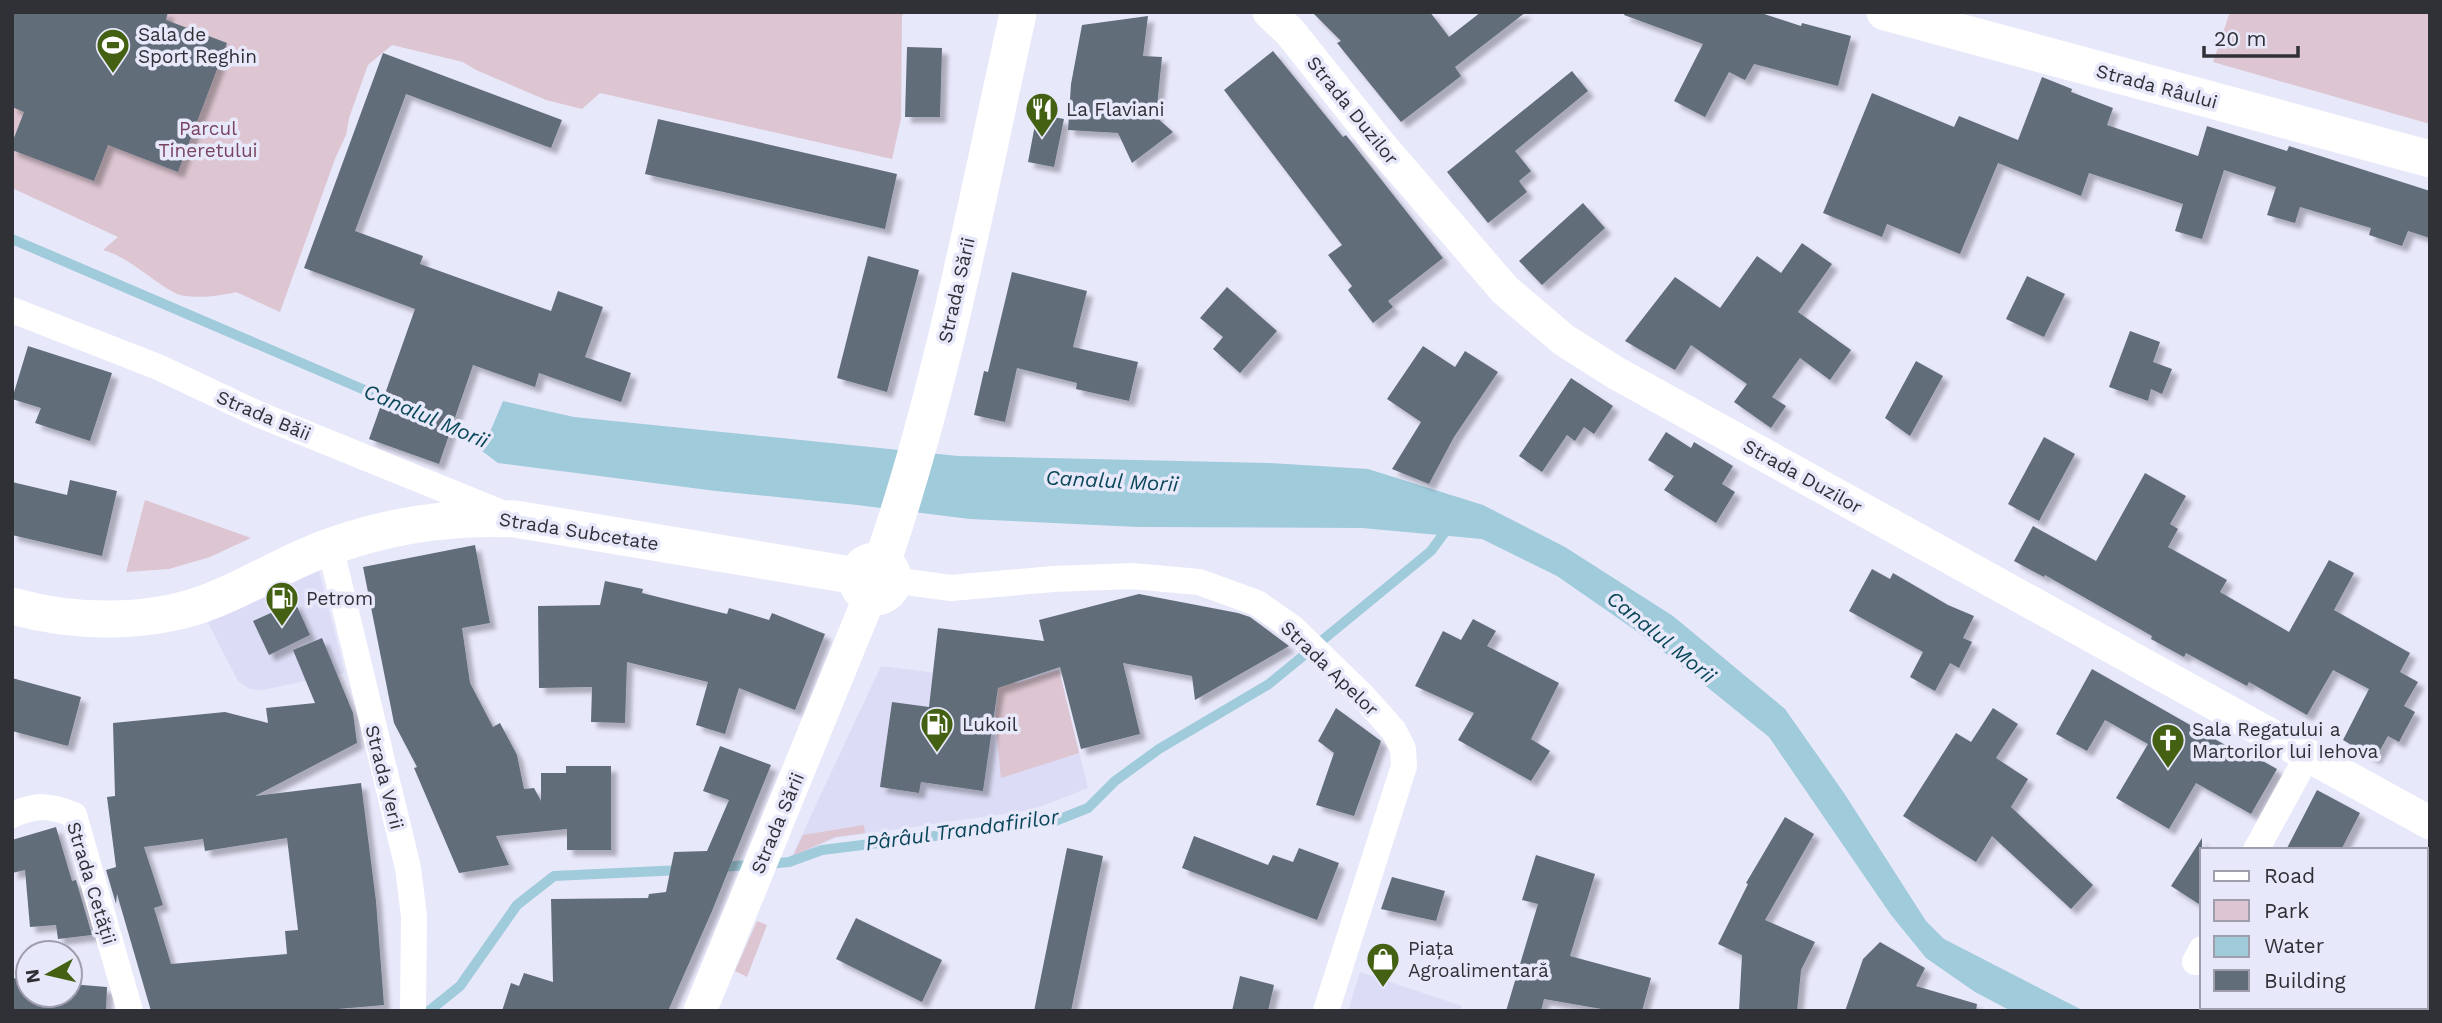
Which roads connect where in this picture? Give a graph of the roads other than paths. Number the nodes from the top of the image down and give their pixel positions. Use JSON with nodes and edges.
{"nodes":[{"id":1,"x":1269,"y":12,"type":"edge"},
{"id":2,"x":1885,"y":12,"type":"edge"},
{"id":3,"x":1026,"y":13,"type":"edge"},
{"id":4,"x":2430,"y":159,"type":"edge"},
{"id":5,"x":12,"y":310,"type":"edge"},
{"id":6,"x":515,"y":519,"type":"junction"},
{"id":7,"x":330,"y":546,"type":"junction"},
{"id":8,"x":879,"y":569,"type":"junction"},
{"id":9,"x":12,"y":606,"type":"edge"},
{"id":10,"x":2308,"y":755,"type":"junction"},
{"id":11,"x":12,"y":814,"type":"edge"},
{"id":12,"x":2430,"y":823,"type":"edge"},
{"id":13,"x":2257,"y":848,"type":"edge"},
{"id":14,"x":130,"y":1011,"type":"edge"},
{"id":15,"x":413,"y":1011,"type":"edge"},
{"id":16,"x":700,"y":1011,"type":"edge"},
{"id":17,"x":1326,"y":1011,"type":"edge"}],
"edges":[{"from":1,"to":10,"type":"street","name":"Strada Duzilor"},
{"from":2,"to":4,"type":"main road","name":"Strada Râului"},
{"from":3,"to":8,"type":"main road","name":"Strada Sării"},
{"from":5,"to":6,"type":"street","name":"Strada Băii"},
{"from":6,"to":7,"type":"main road","name":"Strada Subcetate"},
{"from":6,"to":8,"type":"main road","name":"Strada Subcetate"},
{"from":7,"to":9,"type":"main road","name":"Strada Subcetate"},
{"from":7,"to":15,"type":"street","name":"Strada Verii"},
{"from":8,"to":16,"type":"street","name":"Strada Sării"},
{"from":8,"to":17,"type":"street","name":"Strada Apelor"},
{"from":10,"to":12,"type":"street","name":"Strada Duzilor"},
{"from":10,"to":13,"type":"street"},
{"from":11,"to":14,"type":"street","name":"Strada Cetății"}]}
